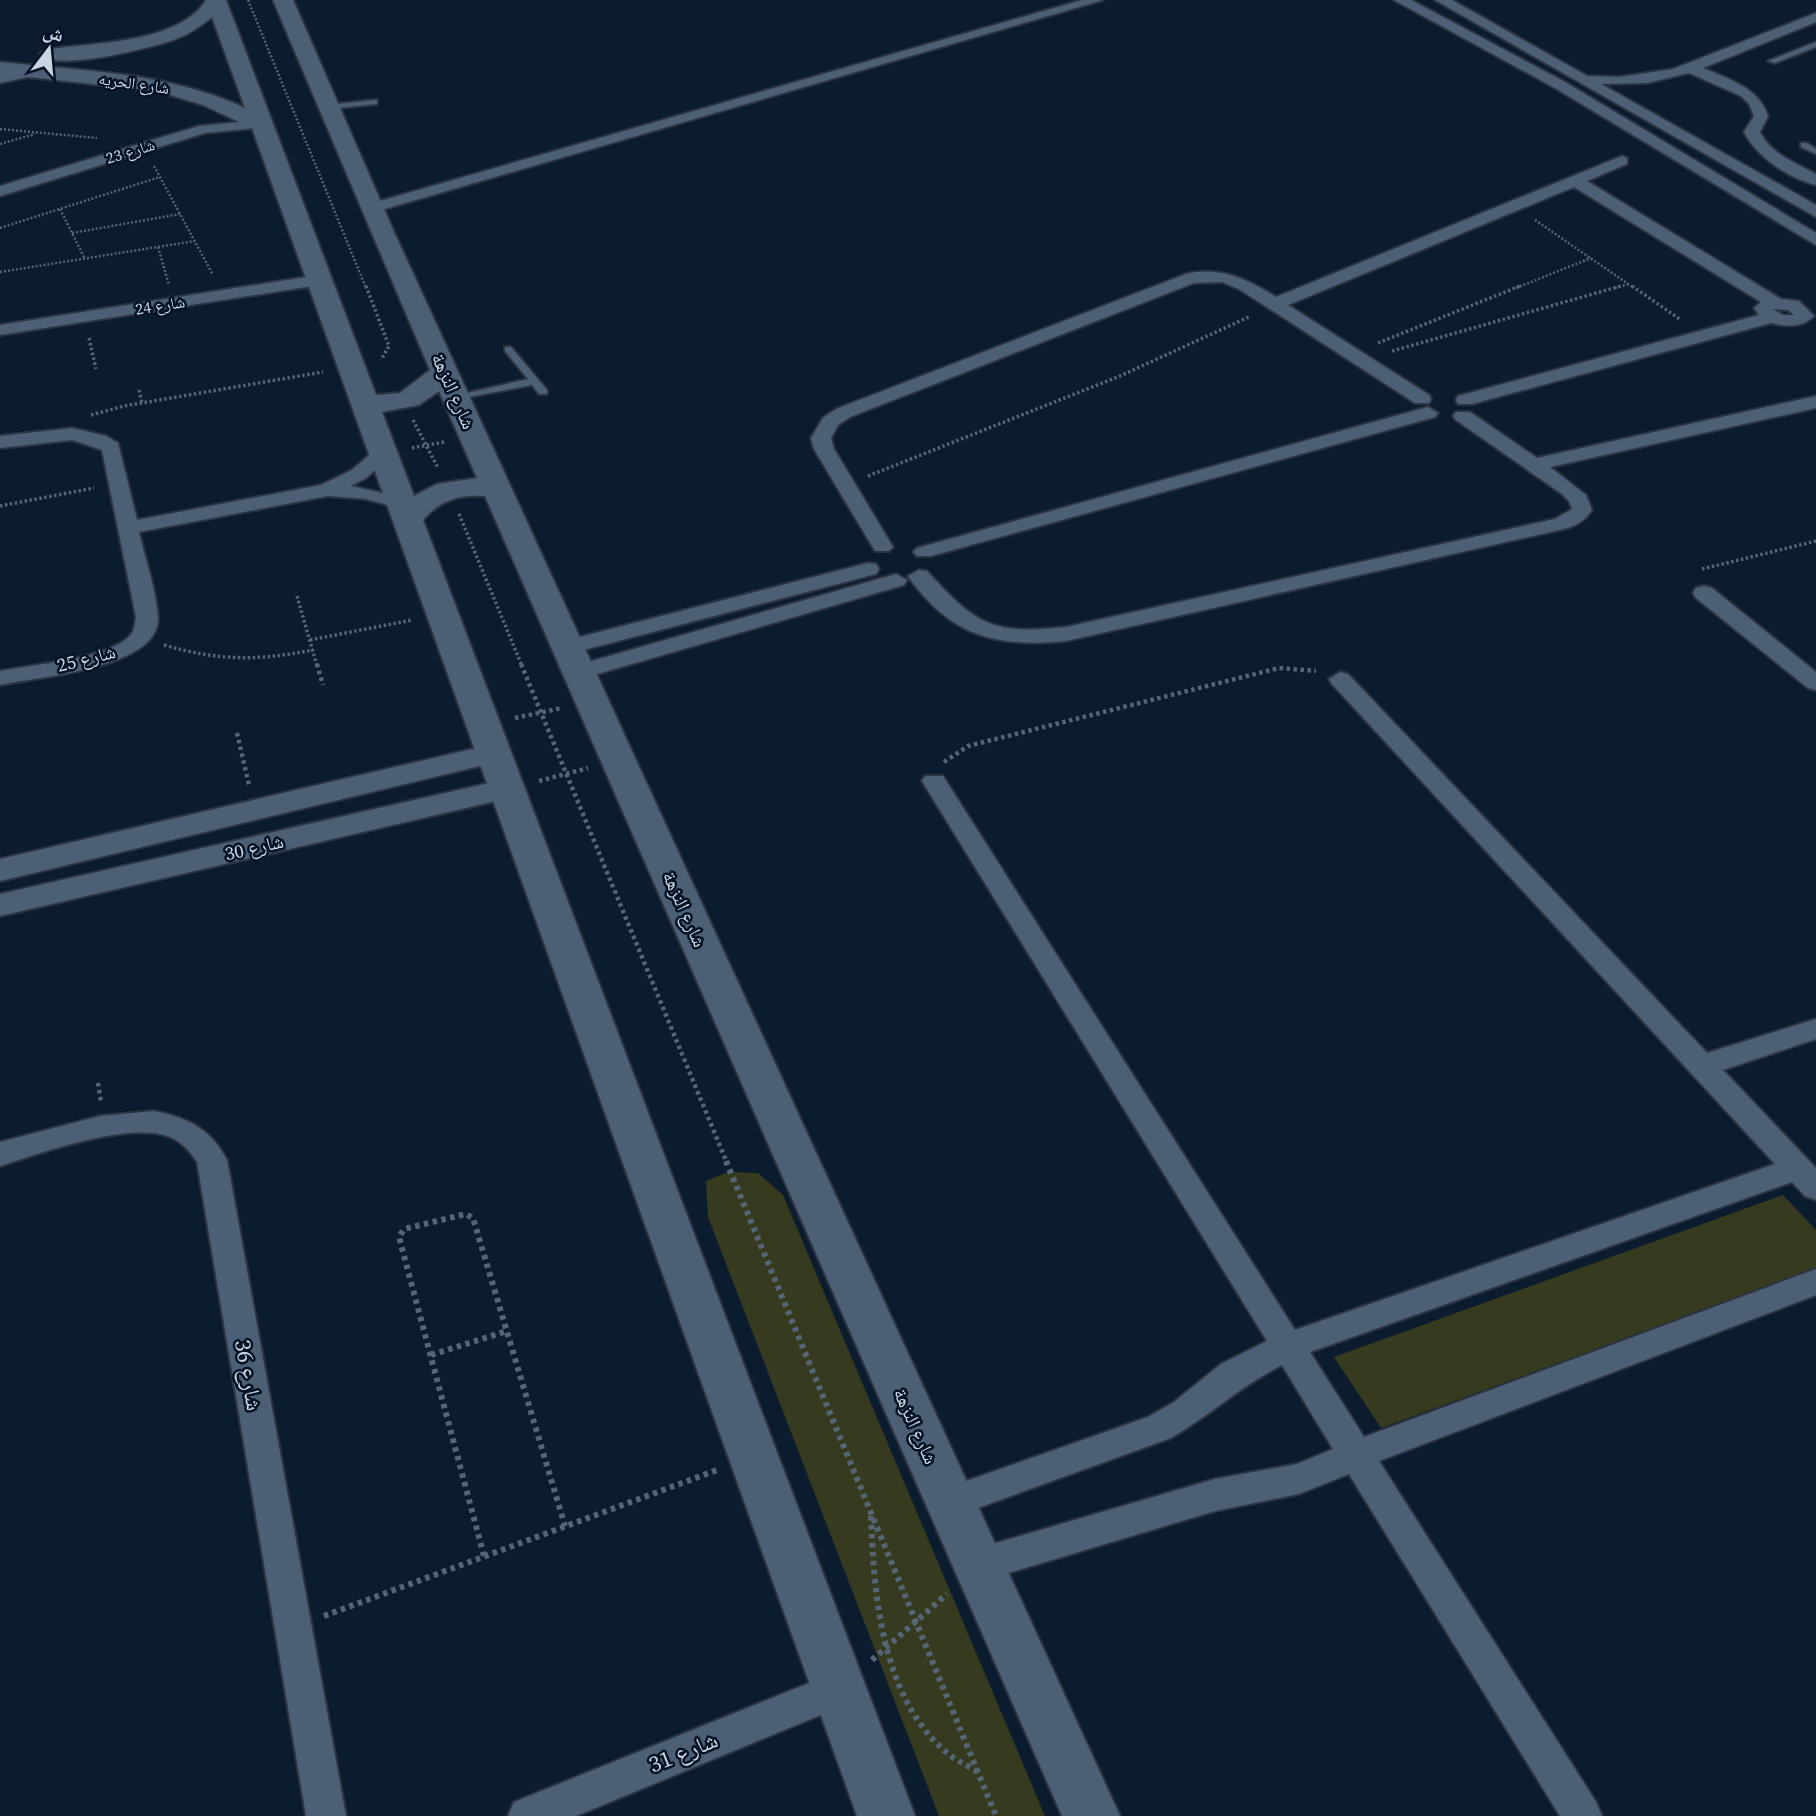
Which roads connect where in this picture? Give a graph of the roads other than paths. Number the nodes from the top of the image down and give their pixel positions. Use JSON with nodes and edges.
{"nodes":[{"id":1,"x":282,"y":0,"type":"edge"},
{"id":2,"x":1096,"y":0,"type":"edge"},
{"id":3,"x":1401,"y":0,"type":"edge"},
{"id":4,"x":1442,"y":0,"type":"edge"},
{"id":5,"x":227,"y":1,"type":"edge"},
{"id":6,"x":1816,"y":17,"type":"edge"},
{"id":7,"x":1816,"y":44,"type":"edge"},
{"id":8,"x":114,"y":49,"type":"junction"},
{"id":9,"x":0,"y":52,"type":"edge"},
{"id":10,"x":1772,"y":61,"type":"dead end"},
{"id":11,"x":1688,"y":67,"type":"junction"},
{"id":12,"x":0,"y":68,"type":"edge"},
{"id":13,"x":31,"y":71,"type":"junction"},
{"id":14,"x":1668,"y":74,"type":"junction"},
{"id":15,"x":0,"y":78,"type":"edge"},
{"id":16,"x":1583,"y":78,"type":"junction"},
{"id":17,"x":120,"y":79,"type":"junction"},
{"id":18,"x":328,"y":107,"type":"junction"},
{"id":19,"x":1633,"y":107,"type":"junction"},
{"id":20,"x":380,"y":114,"type":"dead end"},
{"id":21,"x":262,"y":124,"type":"junction"},
{"id":22,"x":1804,"y":145,"type":"dead end"},
{"id":23,"x":1816,"y":152,"type":"edge"},
{"id":24,"x":1622,"y":161,"type":"dead end"},
{"id":25,"x":1574,"y":180,"type":"junction"},
{"id":26,"x":1816,"y":180,"type":"edge"},
{"id":27,"x":0,"y":191,"type":"edge"},
{"id":28,"x":372,"y":208,"type":"junction"},
{"id":29,"x":1816,"y":212,"type":"edge"},
{"id":30,"x":1816,"y":240,"type":"edge"},
{"id":31,"x":319,"y":280,"type":"junction"},
{"id":32,"x":1274,"y":304,"type":"junction"},
{"id":33,"x":1774,"y":310,"type":"junction"},
{"id":34,"x":1805,"y":310,"type":"edge"},
{"id":35,"x":0,"y":330,"type":"edge"},
{"id":36,"x":1816,"y":330,"type":"edge"},
{"id":37,"x":508,"y":349,"type":"dead end"},
{"id":38,"x":534,"y":381,"type":"junction"},
{"id":39,"x":451,"y":384,"type":"junction"},
{"id":40,"x":543,"y":392,"type":"dead end"},
{"id":41,"x":1455,"y":401,"type":"junction"},
{"id":42,"x":1816,"y":402,"type":"edge"},
{"id":43,"x":365,"y":403,"type":"junction"},
{"id":44,"x":1425,"y":406,"type":"junction"},
{"id":45,"x":0,"y":442,"type":"edge"},
{"id":46,"x":383,"y":453,"type":"junction"},
{"id":47,"x":1533,"y":465,"type":"junction"},
{"id":48,"x":498,"y":489,"type":"junction"},
{"id":49,"x":327,"y":490,"type":"junction"},
{"id":50,"x":405,"y":511,"type":"junction"},
{"id":51,"x":129,"y":528,"type":"junction"},
{"id":52,"x":882,"y":547,"type":"junction"},
{"id":53,"x":924,"y":552,"type":"junction"},
{"id":54,"x":868,"y":569,"type":"junction"},
{"id":55,"x":919,"y":576,"type":"junction"},
{"id":56,"x":896,"y":580,"type":"junction"},
{"id":57,"x":1704,"y":593,"type":"road end"},
{"id":58,"x":580,"y":673,"type":"junction"},
{"id":59,"x":0,"y":678,"type":"edge"},
{"id":60,"x":1340,"y":679,"type":"road end"},
{"id":61,"x":1816,"y":683,"type":"edge"},
{"id":62,"x":489,"y":739,"type":"junction"},
{"id":63,"x":395,"y":777,"type":"junction"},
{"id":64,"x":934,"y":781,"type":"road end"},
{"id":65,"x":507,"y":789,"type":"junction"},
{"id":66,"x":407,"y":812,"type":"junction"},
{"id":67,"x":0,"y":870,"type":"edge"},
{"id":68,"x":0,"y":905,"type":"edge"},
{"id":69,"x":1816,"y":1029,"type":"edge"},
{"id":70,"x":1701,"y":1066,"type":"junction"},
{"id":71,"x":0,"y":1154,"type":"edge"},
{"id":72,"x":1807,"y":1178,"type":"edge"},
{"id":73,"x":1816,"y":1282,"type":"edge"},
{"id":74,"x":1288,"y":1346,"type":"junction"},
{"id":75,"x":1356,"y":1455,"type":"junction"},
{"id":76,"x":950,"y":1502,"type":"junction"},
{"id":77,"x":978,"y":1565,"type":"junction"},
{"id":78,"x":839,"y":1689,"type":"junction"},
{"id":79,"x":326,"y":1816,"type":"edge"},
{"id":80,"x":528,"y":1816,"type":"edge"},
{"id":81,"x":886,"y":1816,"type":"edge"},
{"id":82,"x":1091,"y":1816,"type":"edge"},
{"id":83,"x":1583,"y":1816,"type":"edge"}],
"edges":[{"from":1,"to":18,"type":"main road","name":"شارع النزهة"},
{"from":2,"to":28,"type":"street"},
{"from":3,"to":30,"type":"street"},
{"from":4,"to":16,"type":"street"},
{"from":5,"to":8,"type":"main road","name":"شارع الحريه"},
{"from":5,"to":21,"type":"main road"},
{"from":6,"to":11,"type":"street"},
{"from":7,"to":10,"type":"lane"},
{"from":8,"to":9,"type":"main road","name":"شارع الحريه"},
{"from":8,"to":17,"type":"main road"},
{"from":11,"to":14,"type":"street"},
{"from":11,"to":26,"type":"street"},
{"from":12,"to":13,"type":"main road","name":"شارع الحريه"},
{"from":13,"to":15,"type":"street"},
{"from":13,"to":17,"type":"main road","name":"شارع الحريه"},
{"from":14,"to":16,"type":"street"},
{"from":14,"to":19,"type":"street"},
{"from":16,"to":19,"type":"street"},
{"from":17,"to":21,"type":"main road","name":"شارع الحريه"},
{"from":18,"to":20,"type":"lane"},
{"from":18,"to":28,"type":"main road","name":"شارع النزهة"},
{"from":19,"to":29,"type":"street"},
{"from":21,"to":27,"type":"street","name":"شارع 23"},
{"from":21,"to":31,"type":"main road"},
{"from":22,"to":23,"type":"lane"},
{"from":24,"to":25,"type":"street"},
{"from":25,"to":32,"type":"street"},
{"from":25,"to":33,"type":"street"},
{"from":28,"to":39,"type":"main road","name":"شارع النزهة"},
{"from":31,"to":35,"type":"street","name":"شارع 24"},
{"from":31,"to":43,"type":"main road"},
{"from":32,"to":44,"type":"street"},
{"from":32,"to":52,"type":"street"},
{"from":33,"to":34,"type":"street"},
{"from":33,"to":41,"type":"street"},
{"from":34,"to":36,"type":"street"},
{"from":37,"to":38,"type":"lane"},
{"from":38,"to":39,"type":"lane"},
{"from":38,"to":40,"type":"lane"},
{"from":39,"to":43,"type":"main road"},
{"from":39,"to":48,"type":"main road","name":"شارع النزهة"},
{"from":41,"to":44,"type":"street"},
{"from":41,"to":44,"type":"street"},
{"from":41,"to":47,"type":"street"},
{"from":42,"to":47,"type":"street"},
{"from":43,"to":46,"type":"main road"},
{"from":44,"to":53,"type":"street"},
{"from":45,"to":51,"type":"street","name":"شارع 25"},
{"from":46,"to":49,"type":"street"},
{"from":46,"to":50,"type":"main road"},
{"from":47,"to":55,"type":"street"},
{"from":48,"to":50,"type":"main road"},
{"from":48,"to":58,"type":"main road","name":"شارع النزهة"},
{"from":49,"to":50,"type":"street"},
{"from":49,"to":51,"type":"street"},
{"from":50,"to":62,"type":"main road"},
{"from":51,"to":59,"type":"street","name":"شارع 25"},
{"from":52,"to":53,"type":"street"},
{"from":52,"to":54,"type":"street"},
{"from":53,"to":55,"type":"street"},
{"from":54,"to":56,"type":"street"},
{"from":54,"to":58,"type":"street"},
{"from":55,"to":56,"type":"street"},
{"from":56,"to":58,"type":"street"},
{"from":57,"to":61,"type":"street"},
{"from":58,"to":76,"type":"main road","name":"شارع النزهة"},
{"from":60,"to":70,"type":"street"},
{"from":62,"to":63,"type":"street","name":"شارع 30"},
{"from":62,"to":65,"type":"main road"},
{"from":63,"to":66,"type":"street"},
{"from":63,"to":67,"type":"street","name":"شارع 30"},
{"from":64,"to":74,"type":"street"},
{"from":65,"to":66,"type":"street","name":"شارع 30"},
{"from":65,"to":78,"type":"main road"},
{"from":66,"to":68,"type":"street","name":"شارع 30"},
{"from":69,"to":70,"type":"street"},
{"from":70,"to":72,"type":"street"},
{"from":71,"to":79,"type":"street","name":"شارع 36"},
{"from":72,"to":74,"type":"street"},
{"from":73,"to":75,"type":"street"},
{"from":74,"to":75,"type":"street"},
{"from":74,"to":76,"type":"street"},
{"from":75,"to":77,"type":"street"},
{"from":75,"to":83,"type":"street"},
{"from":76,"to":77,"type":"main road","name":"شارع النزهة"},
{"from":77,"to":82,"type":"main road","name":"شارع النزهة"},
{"from":78,"to":80,"type":"street","name":"شارع 31"},
{"from":78,"to":81,"type":"main road"}]}
